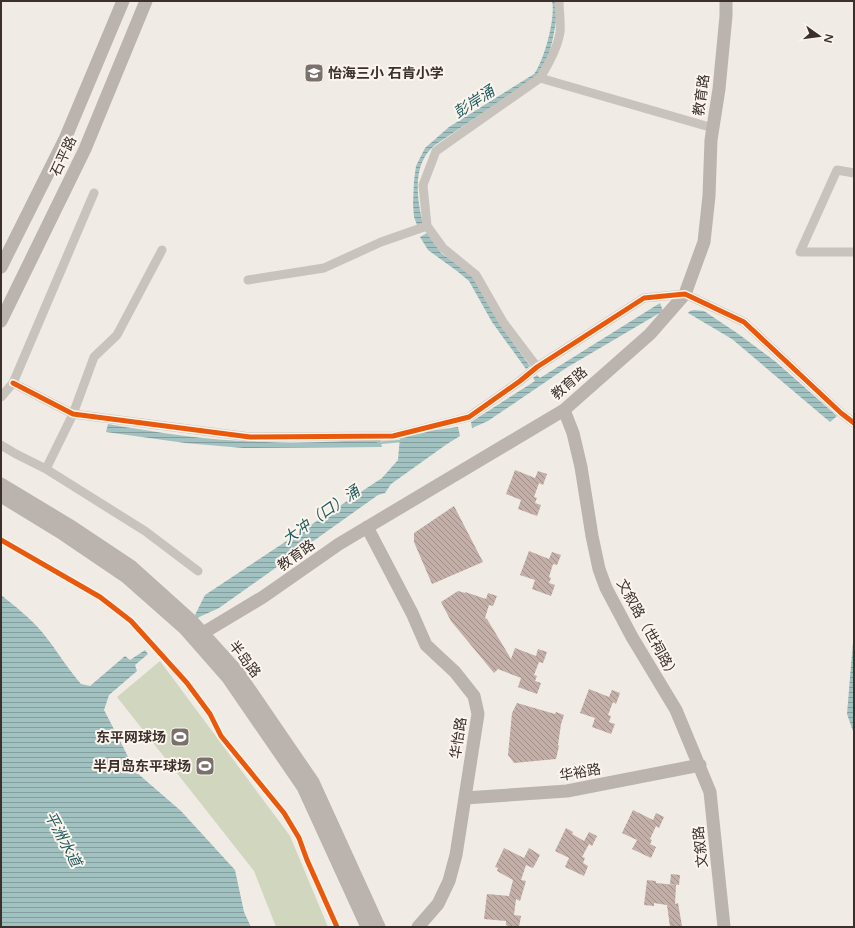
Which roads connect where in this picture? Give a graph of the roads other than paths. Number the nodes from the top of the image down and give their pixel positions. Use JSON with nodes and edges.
{"nodes":[{"id":1,"x":123,"y":1,"type":"edge"},
{"id":2,"x":146,"y":1,"type":"edge"},
{"id":3,"x":559,"y":1,"type":"edge"},
{"id":4,"x":726,"y":1,"type":"edge"},
{"id":5,"x":540,"y":78,"type":"junction"},
{"id":6,"x":712,"y":128,"type":"junction"},
{"id":7,"x":854,"y":173,"type":"edge"},
{"id":8,"x":94,"y":192,"type":"dead end"},
{"id":9,"x":427,"y":226,"type":"junction"},
{"id":10,"x":162,"y":250,"type":"dead end"},
{"id":11,"x":854,"y":252,"type":"edge"},
{"id":12,"x":1,"y":267,"type":"edge"},
{"id":13,"x":248,"y":280,"type":"dead end"},
{"id":14,"x":684,"y":294,"type":"junction"},
{"id":15,"x":1,"y":321,"type":"edge"},
{"id":16,"x":537,"y":367,"type":"junction"},
{"id":17,"x":13,"y":382,"type":"junction"},
{"id":18,"x":1,"y":397,"type":"edge"},
{"id":19,"x":564,"y":410,"type":"junction"},
{"id":20,"x":73,"y":414,"type":"junction"},
{"id":21,"x":854,"y":423,"type":"edge"},
{"id":22,"x":1,"y":445,"type":"edge"},
{"id":23,"x":46,"y":469,"type":"junction"},
{"id":24,"x":1,"y":484,"type":"edge"},
{"id":25,"x":1,"y":496,"type":"edge"},
{"id":26,"x":367,"y":528,"type":"junction"},
{"id":27,"x":198,"y":571,"type":"dead end"},
{"id":28,"x":203,"y":633,"type":"junction"},
{"id":29,"x":700,"y":764,"type":"junction"},
{"id":30,"x":464,"y":798,"type":"junction"},
{"id":31,"x":367,"y":927,"type":"edge"},
{"id":32,"x":379,"y":927,"type":"edge"},
{"id":33,"x":418,"y":927,"type":"edge"},
{"id":34,"x":724,"y":927,"type":"edge"}],
"edges":[{"from":1,"to":12,"type":"street","name":"石平路"},
{"from":2,"to":15,"type":"street","name":"石平路"},
{"from":3,"to":5,"type":"street"},
{"from":4,"to":6,"type":"street","name":"教育路"},
{"from":5,"to":6,"type":"street"},
{"from":5,"to":9,"type":"street"},
{"from":6,"to":14,"type":"street","name":"教育路"},
{"from":7,"to":11,"type":"street"},
{"from":8,"to":17,"type":"street"},
{"from":9,"to":13,"type":"street"},
{"from":9,"to":16,"type":"street"},
{"from":10,"to":20,"type":"street"},
{"from":14,"to":16,"type":"street"},
{"from":14,"to":19,"type":"street","name":"教育路"},
{"from":14,"to":21,"type":"street"},
{"from":16,"to":20,"type":"street"},
{"from":17,"to":18,"type":"street"},
{"from":17,"to":20,"type":"street"},
{"from":19,"to":26,"type":"street","name":"教育路"},
{"from":19,"to":29,"type":"street","name":"文叙路（世祠路）"},
{"from":20,"to":23,"type":"street"},
{"from":22,"to":23,"type":"street"},
{"from":23,"to":27,"type":"street"},
{"from":24,"to":28,"type":"street","name":"半岛路"},
{"from":25,"to":31,"type":"street","name":"半岛路"},
{"from":26,"to":28,"type":"street","name":"教育路"},
{"from":26,"to":30,"type":"street","name":"华怡路"},
{"from":28,"to":32,"type":"street","name":"半岛路"},
{"from":29,"to":30,"type":"street","name":"华裕路"},
{"from":29,"to":34,"type":"street","name":"文叙路"},
{"from":30,"to":33,"type":"street","name":"华怡路"}]}
